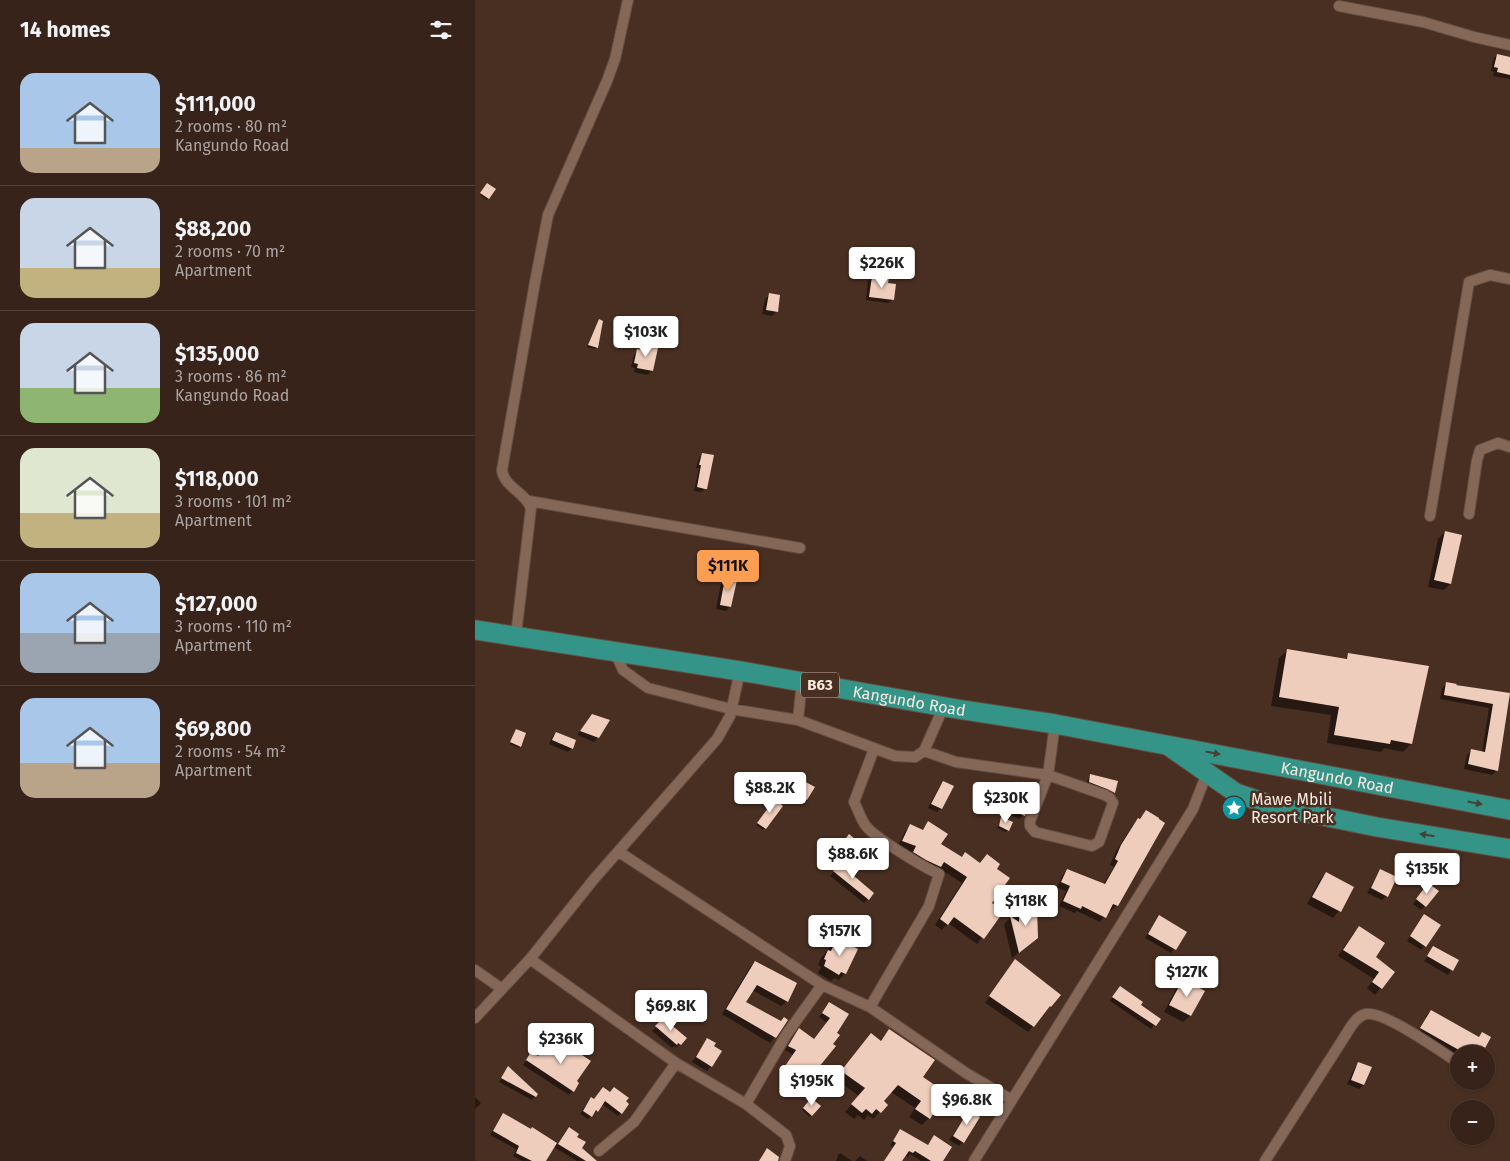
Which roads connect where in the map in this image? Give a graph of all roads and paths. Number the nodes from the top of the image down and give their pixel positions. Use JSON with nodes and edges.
{"nodes":[{"id":1,"x":628,"y":0,"type":"edge"},
{"id":2,"x":1339,"y":6,"type":"dead end"},
{"id":3,"x":1510,"y":45,"type":"edge"},
{"id":4,"x":1510,"y":279,"type":"edge"},
{"id":5,"x":1510,"y":447,"type":"edge"},
{"id":6,"x":529,"y":501,"type":"junction"},
{"id":7,"x":1469,"y":514,"type":"dead end"},
{"id":8,"x":1430,"y":516,"type":"dead end"},
{"id":9,"x":800,"y":548,"type":"dead end"},
{"id":10,"x":475,"y":630,"type":"edge"},
{"id":11,"x":516,"y":635,"type":"junction"},
{"id":12,"x":614,"y":650,"type":"junction"},
{"id":13,"x":740,"y":670,"type":"junction"},
{"id":14,"x":802,"y":681,"type":"junction"},
{"id":15,"x":944,"y":706,"type":"junction"},
{"id":16,"x":731,"y":709,"type":"junction"},
{"id":17,"x":798,"y":720,"type":"junction"},
{"id":18,"x":1055,"y":724,"type":"junction"},
{"id":19,"x":1165,"y":744,"type":"junction"},
{"id":20,"x":874,"y":748,"type":"junction"},
{"id":21,"x":924,"y":751,"type":"junction"},
{"id":22,"x":1207,"y":773,"type":"junction"},
{"id":23,"x":1048,"y":775,"type":"junction"},
{"id":24,"x":1510,"y":810,"type":"edge"},
{"id":25,"x":1510,"y":849,"type":"edge"},
{"id":26,"x":619,"y":852,"type":"junction"},
{"id":27,"x":530,"y":959,"type":"junction"},
{"id":28,"x":475,"y":970,"type":"edge"},
{"id":29,"x":822,"y":985,"type":"junction"},
{"id":30,"x":502,"y":989,"type":"junction"},
{"id":31,"x":870,"y":1007,"type":"junction"},
{"id":32,"x":475,"y":1018,"type":"edge"},
{"id":33,"x":1450,"y":1057,"type":"edge"},
{"id":34,"x":676,"y":1063,"type":"junction"},
{"id":35,"x":1012,"y":1100,"type":"junction"},
{"id":36,"x":746,"y":1104,"type":"junction"},
{"id":37,"x":599,"y":1151,"type":"dead end"},
{"id":38,"x":785,"y":1161,"type":"edge"},
{"id":39,"x":974,"y":1161,"type":"edge"},
{"id":40,"x":1265,"y":1161,"type":"edge"}],
"edges":[{"from":1,"to":6,"type":"street"},
{"from":2,"to":3,"type":"street"},
{"from":4,"to":8,"type":"street"},
{"from":5,"to":7,"type":"street"},
{"from":6,"to":9,"type":"street"},
{"from":6,"to":11,"type":"street"},
{"from":10,"to":11,"type":"highway","name":"Kangundo Road","number":"B63"},
{"from":11,"to":12,"type":"highway","name":"Kangundo Road","number":"B63"},
{"from":12,"to":13,"type":"highway","name":"Kangundo Road","number":"B63"},
{"from":12,"to":16,"type":"street"},
{"from":13,"to":14,"type":"highway","name":"Kangundo Road","number":"B63"},
{"from":13,"to":16,"type":"street"},
{"from":14,"to":15,"type":"highway","name":"Kangundo Road","number":"B63"},
{"from":14,"to":17,"type":"street"},
{"from":15,"to":18,"type":"highway","name":"Kangundo Road","number":"B63"},
{"from":15,"to":21,"type":"street"},
{"from":16,"to":17,"type":"street"},
{"from":16,"to":26,"type":"street"},
{"from":17,"to":20,"type":"street"},
{"from":18,"to":19,"type":"highway","name":"Kangundo Road","number":"B63"},
{"from":18,"to":23,"type":"street"},
{"from":19,"to":22,"type":"highway","name":"Kangundo Road","number":"B63"},
{"from":19,"to":24,"type":"highway","name":"Kangundo Road","number":"B63","one_way":true},
{"from":20,"to":21,"type":"street"},
{"from":20,"to":31,"type":"street"},
{"from":21,"to":23,"type":"street"},
{"from":25,"to":22,"type":"highway","name":"Kangundo Road","number":"B63","one_way":true},
{"from":22,"to":35,"type":"street"},
{"from":23,"to":23,"type":"street"},
{"from":26,"to":27,"type":"street"},
{"from":26,"to":29,"type":"street"},
{"from":27,"to":30,"type":"street"},
{"from":27,"to":34,"type":"street"},
{"from":28,"to":30,"type":"street"},
{"from":29,"to":31,"type":"street"},
{"from":29,"to":36,"type":"street"},
{"from":30,"to":32,"type":"street"},
{"from":31,"to":35,"type":"street"},
{"from":33,"to":40,"type":"street"},
{"from":34,"to":36,"type":"street"},
{"from":34,"to":37,"type":"street"},
{"from":35,"to":39,"type":"street"},
{"from":36,"to":38,"type":"street"}]}
